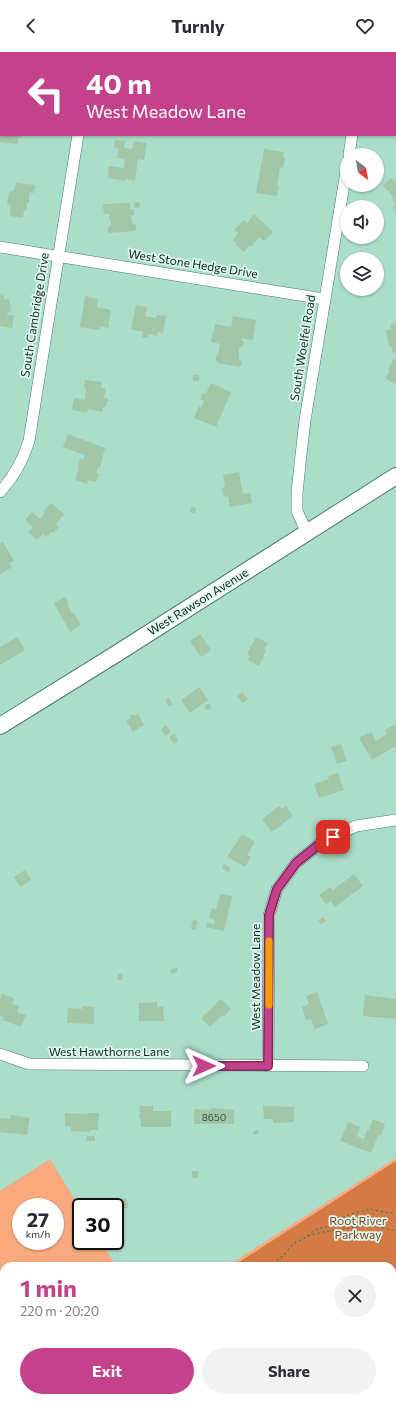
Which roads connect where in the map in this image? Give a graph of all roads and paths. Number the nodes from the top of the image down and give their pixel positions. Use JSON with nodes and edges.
{"nodes":[{"id":1,"x":78,"y":136,"type":"edge"},
{"id":2,"x":352,"y":136,"type":"edge"},
{"id":3,"x":350,"y":148,"type":"edge"},
{"id":4,"x":343,"y":192,"type":"edge"},
{"id":5,"x":0,"y":247,"type":"edge"},
{"id":6,"x":58,"y":256,"type":"junction"},
{"id":7,"x":324,"y":299,"type":"junction"},
{"id":8,"x":396,"y":476,"type":"edge"},
{"id":9,"x":0,"y":492,"type":"edge"},
{"id":10,"x":307,"y":533,"type":"junction"},
{"id":11,"x":0,"y":726,"type":"edge"},
{"id":12,"x":396,"y":820,"type":"edge"},
{"id":13,"x":0,"y":1054,"type":"edge"},
{"id":14,"x":268,"y":1066,"type":"junction"},
{"id":15,"x":363,"y":1066,"type":"dead end"},
{"id":16,"x":396,"y":1214,"type":"edge"},
{"id":17,"x":396,"y":1232,"type":"edge"},
{"id":18,"x":306,"y":1237,"type":"junction"},
{"id":19,"x":274,"y":1262,"type":"edge"}],
"edges":[{"from":1,"to":6,"type":"street","name":"South Cambridge Drive"},
{"from":2,"to":3,"type":"street"},
{"from":4,"to":7,"type":"street","name":"South Woelfel Road"},
{"from":5,"to":6,"type":"street","name":"West Stone Hedge Drive"},
{"from":6,"to":7,"type":"street","name":"West Stone Hedge Drive"},
{"from":6,"to":9,"type":"street","name":"South Cambridge Drive"},
{"from":7,"to":10,"type":"street","name":"South Woelfel Road"},
{"from":8,"to":10,"type":"main road","name":"West Rawson Avenue"},
{"from":10,"to":11,"type":"main road","name":"West Rawson Avenue"},
{"from":12,"to":14,"type":"street","name":"West Meadow Lane"},
{"from":13,"to":14,"type":"street","name":"West Hawthorne Lane"},
{"from":14,"to":15,"type":"street","name":"West Hawthorne Lane"},
{"from":16,"to":18,"type":"path"},
{"from":17,"to":18,"type":"path"},
{"from":18,"to":19,"type":"path"}]}
